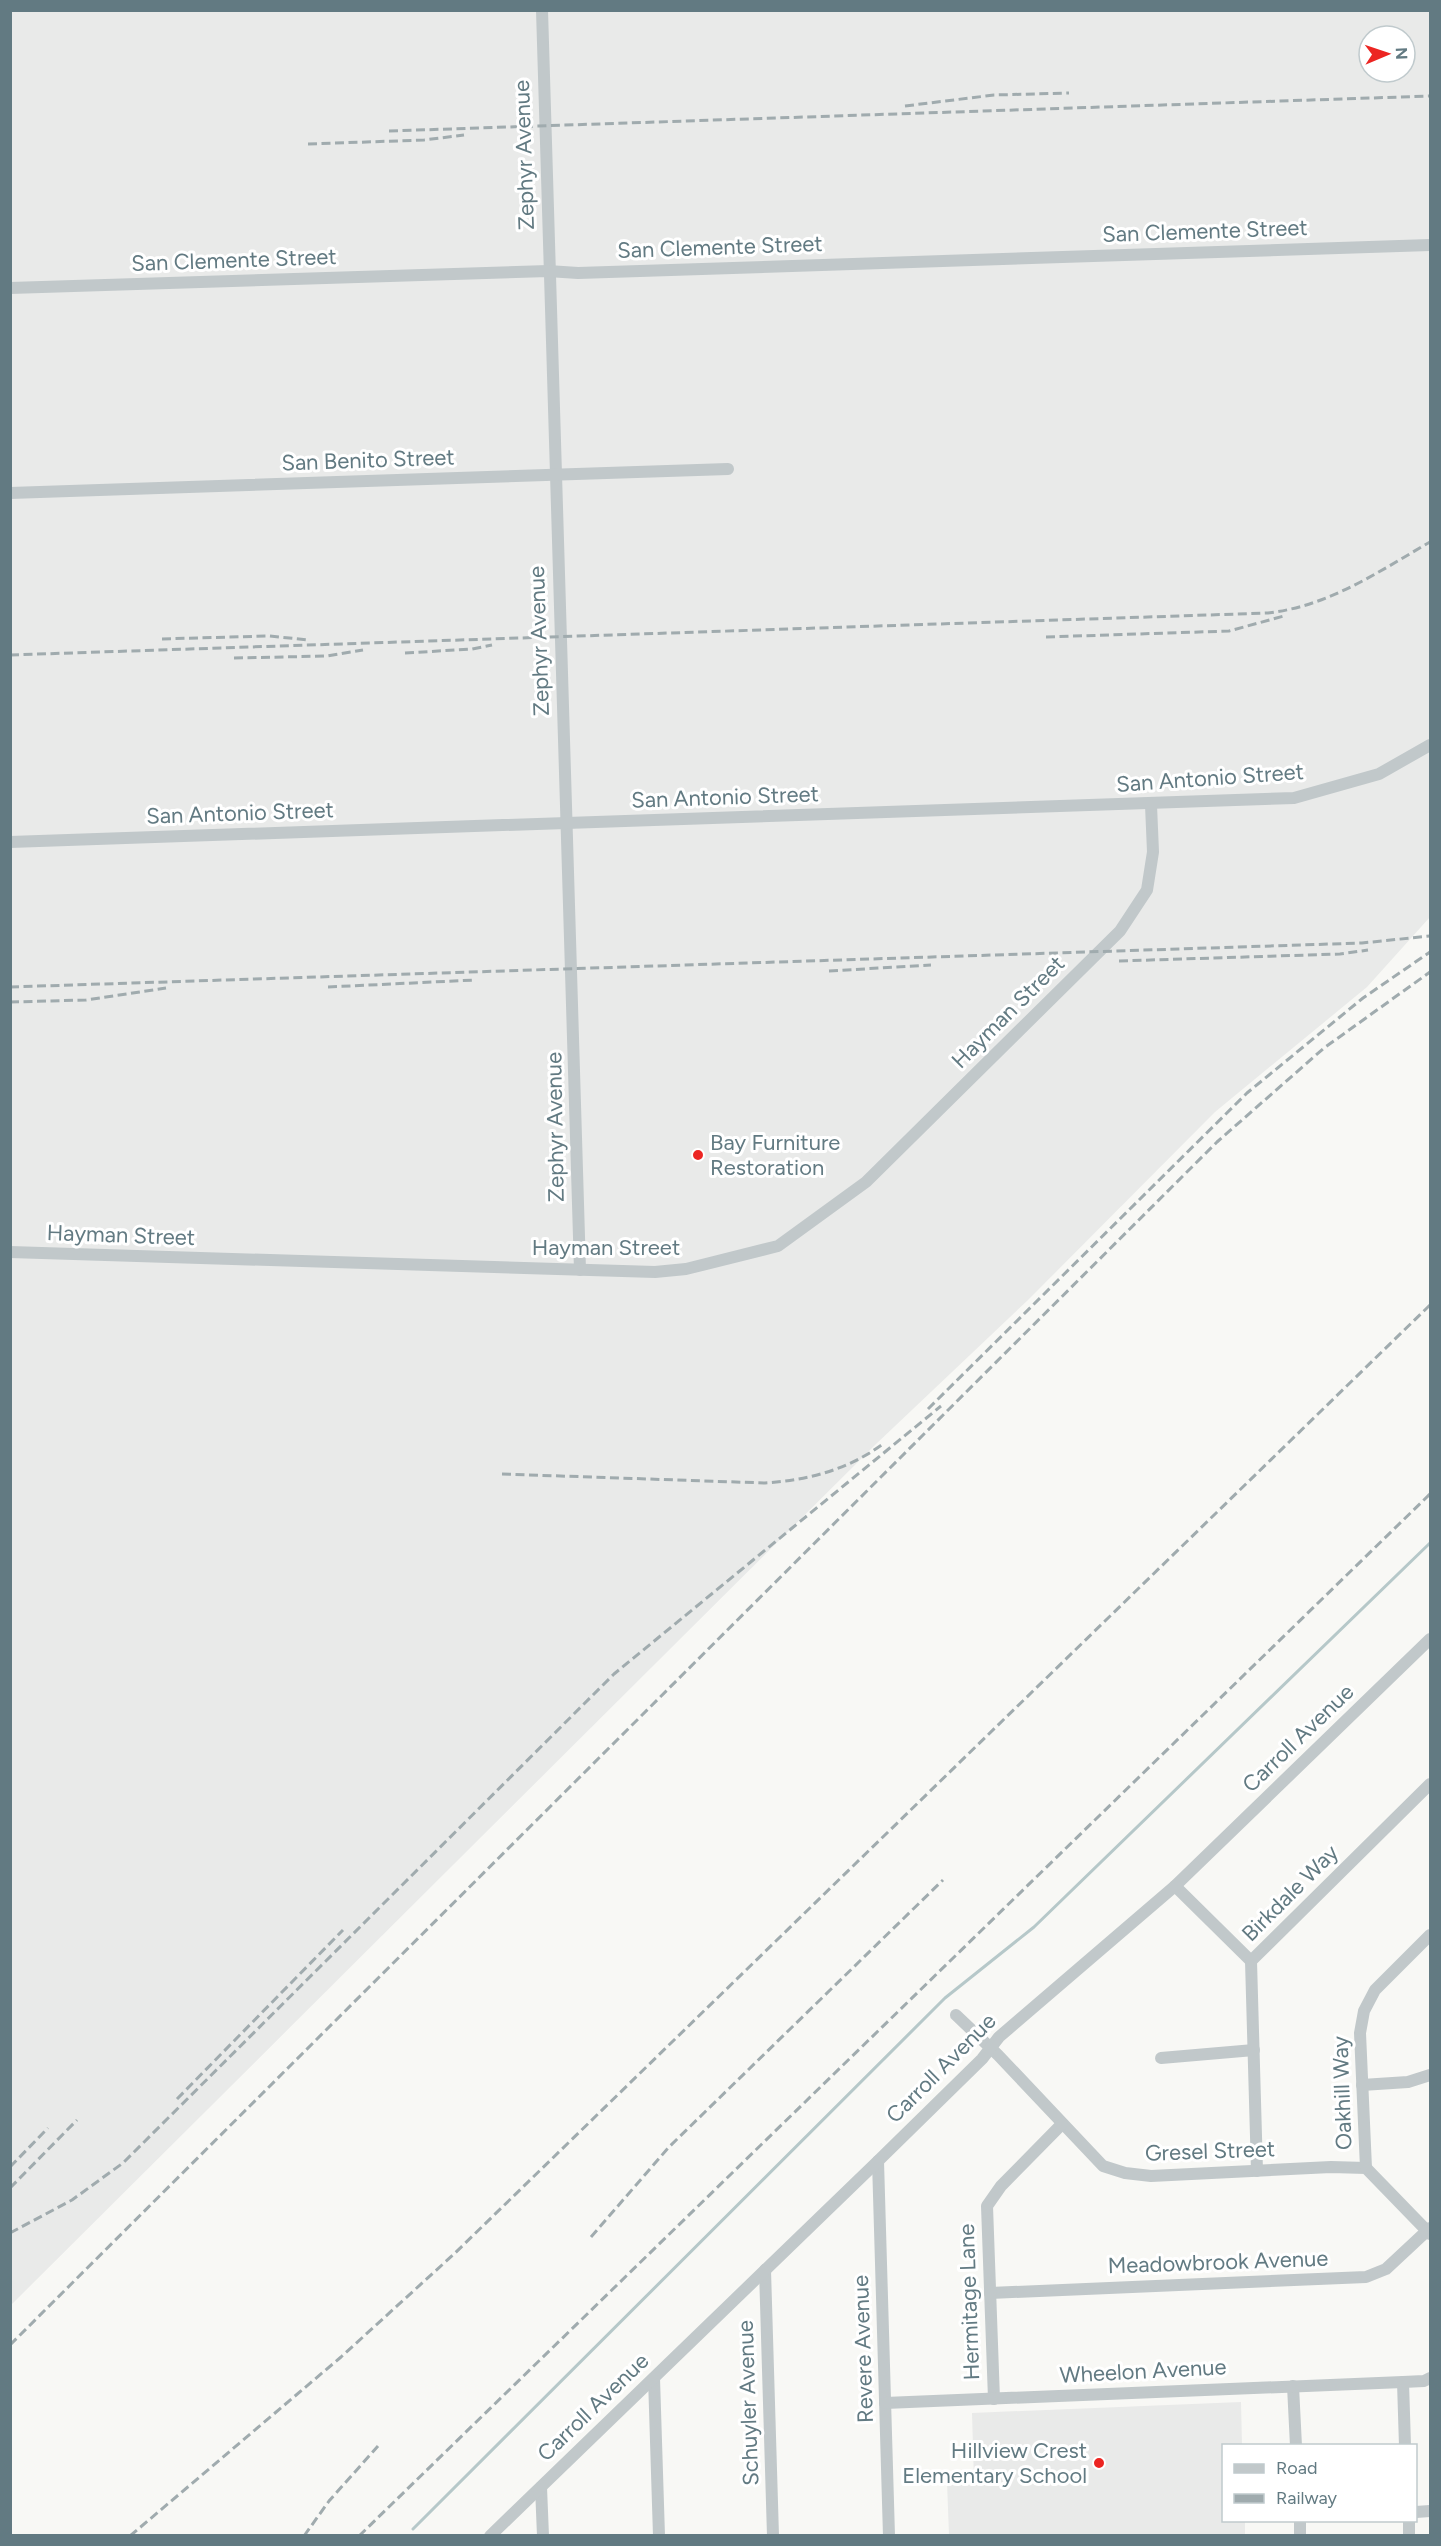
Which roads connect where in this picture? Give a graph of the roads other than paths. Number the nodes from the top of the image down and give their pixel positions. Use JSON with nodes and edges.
{"nodes":[{"id":1,"x":542,"y":10,"type":"edge"},
{"id":2,"x":1431,"y":244,"type":"edge"},
{"id":3,"x":548,"y":271,"type":"junction"},
{"id":4,"x":10,"y":288,"type":"edge"},
{"id":5,"x":728,"y":469,"type":"dead end"},
{"id":6,"x":555,"y":475,"type":"junction"},
{"id":7,"x":10,"y":493,"type":"edge"},
{"id":8,"x":1431,"y":745,"type":"edge"},
{"id":9,"x":1151,"y":805,"type":"junction"},
{"id":10,"x":566,"y":822,"type":"junction"},
{"id":11,"x":10,"y":842,"type":"edge"},
{"id":12,"x":10,"y":1252,"type":"edge"},
{"id":13,"x":579,"y":1270,"type":"junction"},
{"id":14,"x":1431,"y":1639,"type":"edge"},
{"id":15,"x":1431,"y":1784,"type":"edge"},
{"id":16,"x":1175,"y":1886,"type":"junction"},
{"id":17,"x":1431,"y":1935,"type":"edge"},
{"id":18,"x":1251,"y":1962,"type":"junction"},
{"id":19,"x":956,"y":2015,"type":"dead end"},
{"id":20,"x":990,"y":2049,"type":"junction"},
{"id":21,"x":1254,"y":2050,"type":"junction"},
{"id":22,"x":1161,"y":2058,"type":"dead end"},
{"id":23,"x":1431,"y":2075,"type":"edge"},
{"id":24,"x":1362,"y":2085,"type":"junction"},
{"id":25,"x":1062,"y":2124,"type":"junction"},
{"id":26,"x":878,"y":2161,"type":"junction"},
{"id":27,"x":1366,"y":2168,"type":"junction"},
{"id":28,"x":1257,"y":2171,"type":"junction"},
{"id":29,"x":1430,"y":2231,"type":"edge"},
{"id":30,"x":765,"y":2270,"type":"junction"},
{"id":31,"x":990,"y":2293,"type":"junction"},
{"id":32,"x":654,"y":2378,"type":"junction"},
{"id":33,"x":1431,"y":2378,"type":"edge"},
{"id":34,"x":1403,"y":2382,"type":"junction"},
{"id":35,"x":1293,"y":2386,"type":"junction"},
{"id":36,"x":994,"y":2399,"type":"junction"},
{"id":37,"x":885,"y":2403,"type":"junction"},
{"id":38,"x":1296,"y":2444,"type":"edge"},
{"id":39,"x":1405,"y":2444,"type":"edge"},
{"id":40,"x":541,"y":2487,"type":"junction"},
{"id":41,"x":490,"y":2535,"type":"edge"},
{"id":42,"x":543,"y":2535,"type":"edge"},
{"id":43,"x":659,"y":2535,"type":"edge"},
{"id":44,"x":773,"y":2535,"type":"edge"},
{"id":45,"x":889,"y":2535,"type":"edge"}],
"edges":[{"from":1,"to":3,"type":"street","name":"Zephyr Avenue"},
{"from":2,"to":3,"type":"street","name":"San Clemente Street"},
{"from":3,"to":4,"type":"street","name":"San Clemente Street"},
{"from":3,"to":6,"type":"street","name":"Zephyr Avenue"},
{"from":5,"to":6,"type":"street","name":"San Benito Street"},
{"from":6,"to":7,"type":"street","name":"San Benito Street"},
{"from":6,"to":10,"type":"street","name":"Zephyr Avenue"},
{"from":8,"to":9,"type":"street","name":"San Antonio Street"},
{"from":9,"to":10,"type":"street","name":"San Antonio Street"},
{"from":9,"to":13,"type":"street","name":"Hayman Street"},
{"from":10,"to":11,"type":"street","name":"San Antonio Street"},
{"from":10,"to":13,"type":"street","name":"Zephyr Avenue"},
{"from":12,"to":13,"type":"street","name":"Hayman Street"},
{"from":14,"to":16,"type":"street","name":"Carroll Avenue"},
{"from":15,"to":18,"type":"street","name":"Birkdale Way"},
{"from":16,"to":18,"type":"street"},
{"from":16,"to":20,"type":"street","name":"Carroll Avenue"},
{"from":17,"to":24,"type":"street","name":"Oakhill Way"},
{"from":18,"to":21,"type":"street","name":"Birkdale Way"},
{"from":19,"to":20,"type":"street","name":"Gresel Street"},
{"from":20,"to":25,"type":"street","name":"Gresel Street"},
{"from":20,"to":26,"type":"street","name":"Carroll Avenue"},
{"from":21,"to":22,"type":"street"},
{"from":21,"to":28,"type":"street","name":"Birkdale Way"},
{"from":23,"to":24,"type":"street"},
{"from":24,"to":27,"type":"street","name":"Oakhill Way"},
{"from":25,"to":28,"type":"street","name":"Gresel Street"},
{"from":25,"to":31,"type":"street","name":"Hermitage Lane"},
{"from":26,"to":30,"type":"street","name":"Carroll Avenue"},
{"from":26,"to":37,"type":"street","name":"Revere Avenue"},
{"from":27,"to":28,"type":"street","name":"Gresel Street"},
{"from":27,"to":29,"type":"street"},
{"from":29,"to":31,"type":"street","name":"Meadowbrook Avenue"},
{"from":30,"to":32,"type":"street","name":"Carroll Avenue"},
{"from":30,"to":44,"type":"street","name":"Schuyler Avenue"},
{"from":31,"to":36,"type":"street","name":"Hermitage Lane"},
{"from":32,"to":40,"type":"street","name":"Carroll Avenue"},
{"from":32,"to":43,"type":"street"},
{"from":33,"to":34,"type":"street","name":"Wheelon Avenue"},
{"from":34,"to":35,"type":"street","name":"Wheelon Avenue"},
{"from":34,"to":39,"type":"street"},
{"from":35,"to":36,"type":"street","name":"Wheelon Avenue"},
{"from":35,"to":38,"type":"street"},
{"from":36,"to":37,"type":"street","name":"Wheelon Avenue"},
{"from":37,"to":45,"type":"street","name":"Revere Avenue"},
{"from":40,"to":41,"type":"street","name":"Carroll Avenue"},
{"from":40,"to":42,"type":"street"}]}
